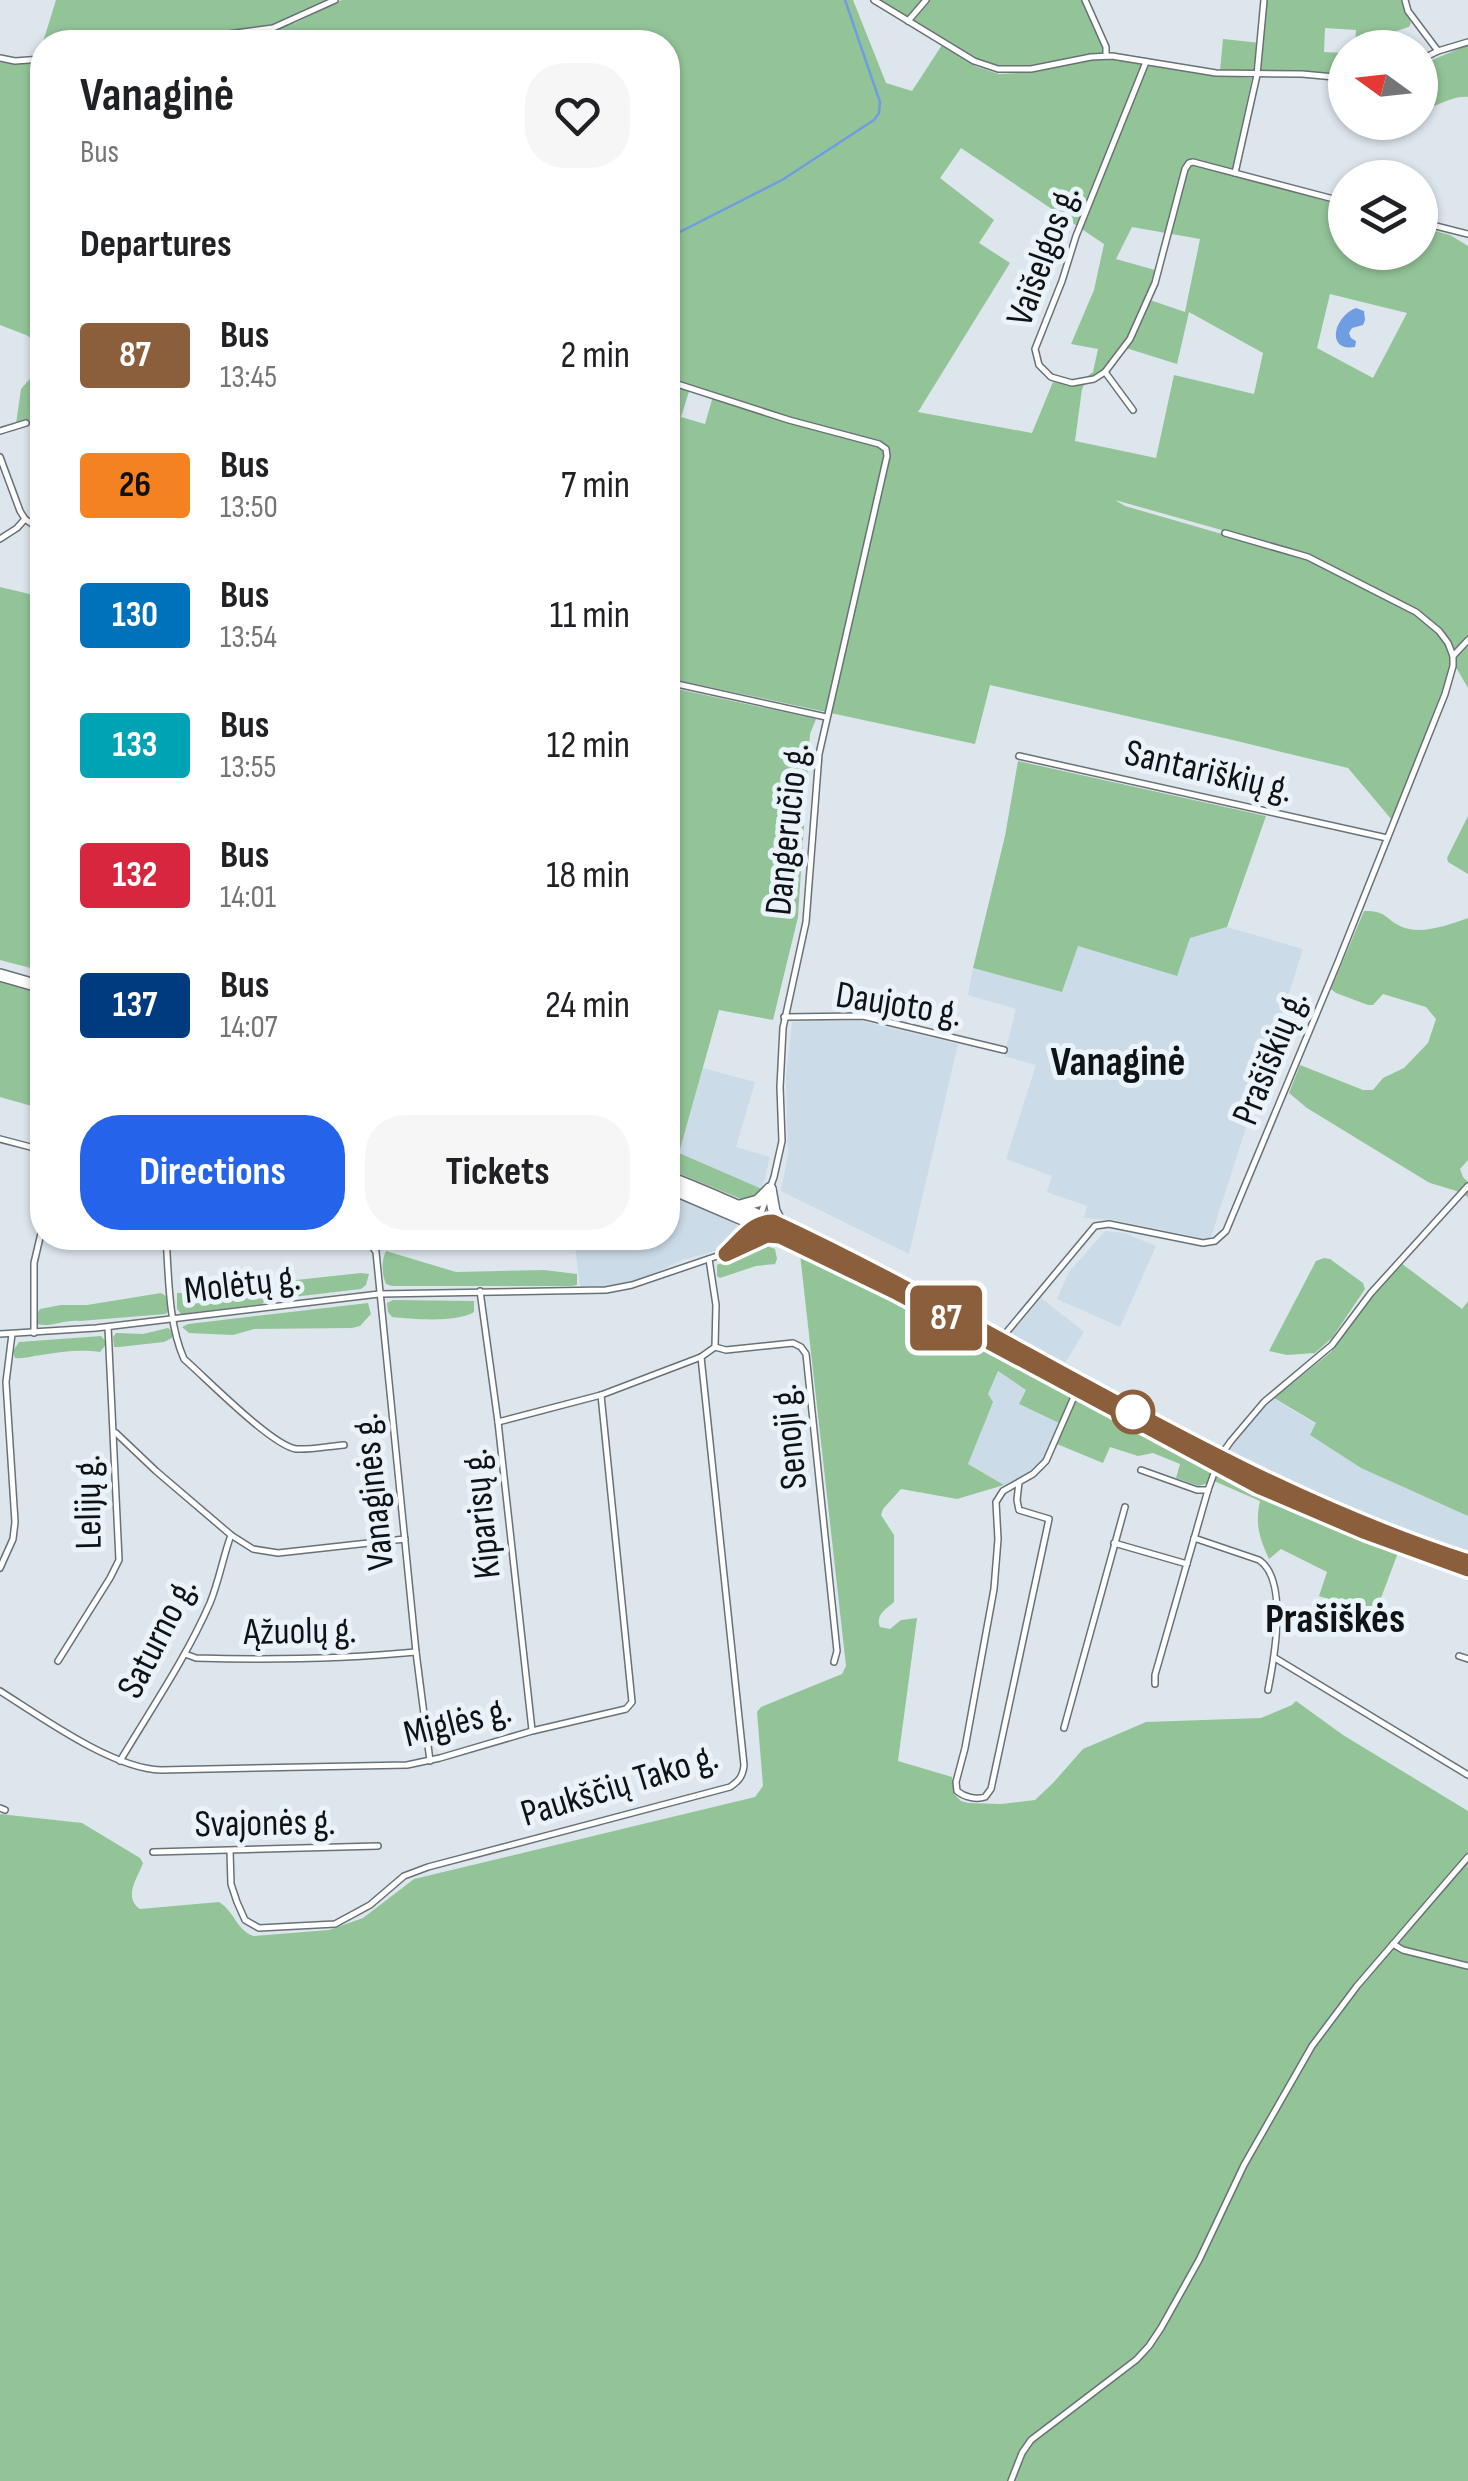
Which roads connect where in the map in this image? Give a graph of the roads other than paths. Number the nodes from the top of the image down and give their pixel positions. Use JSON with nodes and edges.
{"nodes":[{"id":1,"x":335,"y":0,"type":"edge"},
{"id":2,"x":874,"y":0,"type":"edge"},
{"id":3,"x":926,"y":0,"type":"edge"},
{"id":4,"x":1085,"y":0,"type":"edge"},
{"id":5,"x":1264,"y":0,"type":"edge"},
{"id":6,"x":1405,"y":0,"type":"edge"},
{"id":7,"x":908,"y":21,"type":"junction"},
{"id":8,"x":258,"y":30,"type":"edge"},
{"id":9,"x":1422,"y":30,"type":"edge"},
{"id":10,"x":1468,"y":42,"type":"edge"},
{"id":11,"x":1438,"y":51,"type":"edge"},
{"id":12,"x":1106,"y":56,"type":"junction"},
{"id":13,"x":0,"y":58,"type":"edge"},
{"id":14,"x":30,"y":60,"type":"edge"},
{"id":15,"x":1146,"y":62,"type":"junction"},
{"id":16,"x":1258,"y":75,"type":"junction"},
{"id":17,"x":1328,"y":77,"type":"edge"},
{"id":18,"x":1235,"y":173,"type":"junction"},
{"id":19,"x":1328,"y":198,"type":"edge"},
{"id":20,"x":1438,"y":226,"type":"edge"},
{"id":21,"x":1468,"y":234,"type":"edge"},
{"id":22,"x":1105,"y":372,"type":"junction"},
{"id":23,"x":680,"y":385,"type":"edge"},
{"id":24,"x":1133,"y":410,"type":"dead end"},
{"id":25,"x":26,"y":423,"type":"dead end"},
{"id":26,"x":0,"y":431,"type":"edge"},
{"id":27,"x":0,"y":457,"type":"edge"},
{"id":28,"x":25,"y":519,"type":"junction"},
{"id":29,"x":30,"y":523,"type":"edge"},
{"id":30,"x":1225,"y":532,"type":"dead end"},
{"id":31,"x":0,"y":539,"type":"edge"},
{"id":32,"x":1468,"y":640,"type":"edge"},
{"id":33,"x":1453,"y":656,"type":"junction"},
{"id":34,"x":680,"y":685,"type":"edge"},
{"id":35,"x":827,"y":718,"type":"junction"},
{"id":36,"x":1019,"y":756,"type":"dead end"},
{"id":37,"x":1388,"y":838,"type":"junction"},
{"id":38,"x":0,"y":967,"type":"edge"},
{"id":39,"x":0,"y":975,"type":"edge"},
{"id":40,"x":30,"y":976,"type":"edge"},
{"id":41,"x":30,"y":983,"type":"edge"},
{"id":42,"x":784,"y":1016,"type":"junction"},
{"id":43,"x":1004,"y":1050,"type":"dead end"},
{"id":44,"x":0,"y":1139,"type":"edge"},
{"id":45,"x":30,"y":1147,"type":"edge"},
{"id":46,"x":680,"y":1183,"type":"edge"},
{"id":47,"x":1468,"y":1186,"type":"edge"},
{"id":48,"x":680,"y":1190,"type":"edge"},
{"id":49,"x":770,"y":1190,"type":"junction"},
{"id":50,"x":736,"y":1211,"type":"junction"},
{"id":51,"x":757,"y":1218,"type":"junction"},
{"id":52,"x":778,"y":1228,"type":"junction"},
{"id":53,"x":742,"y":1243,"type":"junction"},
{"id":54,"x":37,"y":1250,"type":"edge"},
{"id":55,"x":167,"y":1250,"type":"edge"},
{"id":56,"x":374,"y":1250,"type":"edge"},
{"id":57,"x":726,"y":1254,"type":"joint"},
{"id":58,"x":709,"y":1258,"type":"junction"},
{"id":59,"x":480,"y":1292,"type":"junction"},
{"id":60,"x":380,"y":1294,"type":"junction"},
{"id":61,"x":174,"y":1319,"type":"junction"},
{"id":62,"x":108,"y":1326,"type":"junction"},
{"id":63,"x":34,"y":1333,"type":"junction"},
{"id":64,"x":0,"y":1334,"type":"edge"},
{"id":65,"x":12,"y":1334,"type":"junction"},
{"id":66,"x":1000,"y":1340,"type":"junction"},
{"id":67,"x":714,"y":1347,"type":"junction"},
{"id":68,"x":701,"y":1357,"type":"junction"},
{"id":69,"x":1077,"y":1390,"type":"junction"},
{"id":70,"x":601,"y":1394,"type":"junction"},
{"id":71,"x":498,"y":1422,"type":"junction"},
{"id":72,"x":114,"y":1430,"type":"junction"},
{"id":73,"x":344,"y":1445,"type":"dead end"},
{"id":74,"x":1218,"y":1462,"type":"junction"},
{"id":75,"x":1141,"y":1470,"type":"dead end"},
{"id":76,"x":1018,"y":1482,"type":"junction"},
{"id":77,"x":1208,"y":1490,"type":"junction"},
{"id":78,"x":1125,"y":1507,"type":"dead end"},
{"id":79,"x":231,"y":1535,"type":"junction"},
{"id":80,"x":1194,"y":1538,"type":"junction"},
{"id":81,"x":405,"y":1539,"type":"junction"},
{"id":82,"x":1114,"y":1543,"type":"junction"},
{"id":83,"x":1187,"y":1564,"type":"junction"},
{"id":84,"x":1468,"y":1565,"type":"edge"},
{"id":85,"x":0,"y":1568,"type":"edge"},
{"id":86,"x":416,"y":1652,"type":"junction"},
{"id":87,"x":185,"y":1654,"type":"junction"},
{"id":88,"x":1459,"y":1656,"type":"dead end"},
{"id":89,"x":1274,"y":1658,"type":"junction"},
{"id":90,"x":1468,"y":1660,"type":"edge"},
{"id":91,"x":58,"y":1662,"type":"dead end"},
{"id":92,"x":834,"y":1662,"type":"dead end"},
{"id":93,"x":1155,"y":1684,"type":"dead end"},
{"id":94,"x":1268,"y":1690,"type":"dead end"},
{"id":95,"x":0,"y":1691,"type":"edge"},
{"id":96,"x":1064,"y":1728,"type":"dead end"},
{"id":97,"x":532,"y":1732,"type":"junction"},
{"id":98,"x":120,"y":1761,"type":"junction"},
{"id":99,"x":430,"y":1761,"type":"junction"},
{"id":100,"x":1468,"y":1775,"type":"edge"},
{"id":101,"x":378,"y":1846,"type":"dead end"},
{"id":102,"x":153,"y":1852,"type":"dead end"},
{"id":103,"x":230,"y":1852,"type":"junction"},
{"id":104,"x":1468,"y":1857,"type":"edge"},
{"id":105,"x":1393,"y":1944,"type":"junction"},
{"id":106,"x":1468,"y":1966,"type":"edge"},
{"id":107,"x":1010,"y":2481,"type":"edge"}],
"edges":[{"from":1,"to":8,"type":"street"},
{"from":2,"to":7,"type":"street"},
{"from":3,"to":7,"type":"street"},
{"from":4,"to":12,"type":"street"},
{"from":5,"to":16,"type":"street"},
{"from":6,"to":9,"type":"street"},
{"from":7,"to":12,"type":"street"},
{"from":10,"to":11,"type":"street"},
{"from":12,"to":15,"type":"street"},
{"from":13,"to":14,"type":"street"},
{"from":15,"to":16,"type":"street"},
{"from":15,"to":22,"type":"street","name":"Vaišelgos g."},
{"from":16,"to":17,"type":"street"},
{"from":16,"to":18,"type":"street"},
{"from":18,"to":19,"type":"street"},
{"from":18,"to":22,"type":"street"},
{"from":20,"to":21,"type":"street"},
{"from":22,"to":24,"type":"street"},
{"from":23,"to":35,"type":"street","name":"Dangeručio g."},
{"from":25,"to":26,"type":"street"},
{"from":27,"to":28,"type":"street"},
{"from":28,"to":29,"type":"street"},
{"from":28,"to":31,"type":"street"},
{"from":30,"to":33,"type":"street"},
{"from":32,"to":33,"type":"street","name":"Prašiškių g."},
{"from":33,"to":37,"type":"street","name":"Prašiškių g."},
{"from":34,"to":35,"type":"street"},
{"from":35,"to":42,"type":"street","name":"Dangeručio g."},
{"from":36,"to":37,"type":"street","name":"Santariškių g."},
{"from":37,"to":66,"type":"street","name":"Prašiškių g."},
{"from":38,"to":40,"type":"highway"},
{"from":39,"to":41,"type":"highway"},
{"from":42,"to":43,"type":"street","name":"Daujoto g."},
{"from":42,"to":49,"type":"street","name":"Dangeručio g."},
{"from":44,"to":45,"type":"street"},
{"from":46,"to":50,"type":"highway"},
{"from":47,"to":74,"type":"street"},
{"from":48,"to":50,"type":"highway"},
{"from":49,"to":50,"type":"highway"},
{"from":49,"to":51,"type":"street","name":"Dangeručio g."},
{"from":49,"to":52,"type":"highway"},
{"from":50,"to":51,"type":"highway"},
{"from":50,"to":53,"type":"highway"},
{"from":51,"to":52,"type":"highway"},
{"from":51,"to":53,"type":"highway"},
{"from":52,"to":53,"type":"highway"},
{"from":52,"to":66,"type":"highway"},
{"from":52,"to":69,"type":"highway"},
{"from":53,"to":57,"type":"highway"},
{"from":54,"to":63,"type":"street"},
{"from":55,"to":61,"type":"street"},
{"from":56,"to":60,"type":"street","name":"Vanaginės g."},
{"from":57,"to":58,"type":"street","name":"Molėtų g."},
{"from":58,"to":59,"type":"street","name":"Molėtų g."},
{"from":58,"to":67,"type":"street"},
{"from":59,"to":60,"type":"street","name":"Molėtų g."},
{"from":59,"to":71,"type":"street","name":"Kiparisų g."},
{"from":60,"to":61,"type":"street","name":"Molėtų g."},
{"from":60,"to":81,"type":"street","name":"Vanaginės g."},
{"from":61,"to":62,"type":"street","name":"Molėtų g."},
{"from":61,"to":73,"type":"street"},
{"from":62,"to":63,"type":"street","name":"Molėtų g."},
{"from":62,"to":72,"type":"street","name":"Lelijų g."},
{"from":63,"to":65,"type":"street","name":"Molėtų g."},
{"from":64,"to":65,"type":"street","name":"Molėtų g."},
{"from":65,"to":85,"type":"street"},
{"from":66,"to":74,"type":"highway"},
{"from":67,"to":68,"type":"street"},
{"from":67,"to":92,"type":"street","name":"Senoji g."},
{"from":68,"to":70,"type":"street"},
{"from":68,"to":103,"type":"street","name":"Paukščių Tako g."},
{"from":69,"to":74,"type":"highway"},
{"from":69,"to":76,"type":"street"},
{"from":70,"to":71,"type":"street"},
{"from":70,"to":97,"type":"street","name":"Miglės g."},
{"from":71,"to":97,"type":"street","name":"Kiparisų g."},
{"from":72,"to":79,"type":"street"},
{"from":72,"to":91,"type":"street","name":"Lelijų g."},
{"from":74,"to":77,"type":"street"},
{"from":74,"to":84,"type":"highway"},
{"from":75,"to":77,"type":"street"},
{"from":76,"to":76,"type":"street"},
{"from":77,"to":80,"type":"street"},
{"from":78,"to":82,"type":"street"},
{"from":79,"to":81,"type":"street"},
{"from":79,"to":87,"type":"street","name":"Saturno g."},
{"from":80,"to":83,"type":"street"},
{"from":80,"to":89,"type":"street"},
{"from":81,"to":86,"type":"street","name":"Vanaginės g."},
{"from":82,"to":83,"type":"street"},
{"from":82,"to":96,"type":"street"},
{"from":83,"to":93,"type":"street"},
{"from":86,"to":87,"type":"street","name":"Ąžuolų g."},
{"from":86,"to":99,"type":"street","name":"Vanaginės g."},
{"from":87,"to":98,"type":"street","name":"Saturno g."},
{"from":88,"to":90,"type":"street"},
{"from":89,"to":94,"type":"street"},
{"from":89,"to":100,"type":"street"},
{"from":95,"to":98,"type":"street","name":"Miglės g."},
{"from":97,"to":99,"type":"street","name":"Miglės g."},
{"from":98,"to":99,"type":"street","name":"Miglės g."},
{"from":101,"to":103,"type":"street","name":"Svajonės g."},
{"from":102,"to":103,"type":"street","name":"Svajonės g."},
{"from":104,"to":105,"type":"street"},
{"from":105,"to":106,"type":"street"},
{"from":105,"to":107,"type":"street"}]}
